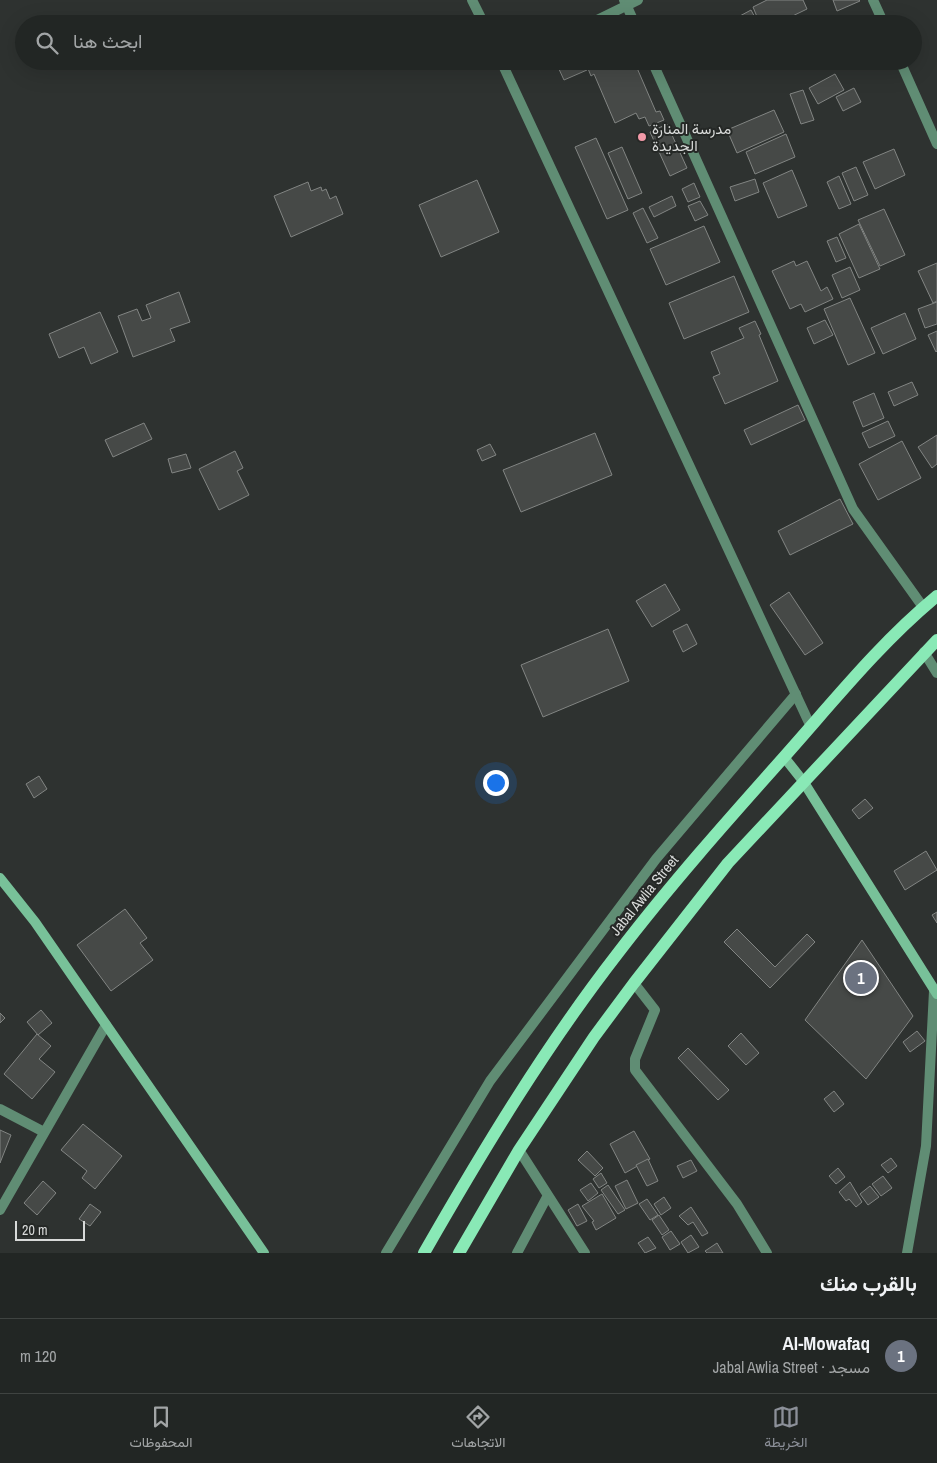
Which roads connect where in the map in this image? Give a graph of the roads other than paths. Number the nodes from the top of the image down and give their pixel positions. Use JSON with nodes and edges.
{"nodes":[{"id":1,"x":472,"y":0,"type":"edge"},
{"id":2,"x":638,"y":0,"type":"edge"},
{"id":3,"x":873,"y":0,"type":"edge"},
{"id":4,"x":626,"y":3,"type":"edge"},
{"id":5,"x":480,"y":15,"type":"edge"},
{"id":6,"x":604,"y":15,"type":"edge"},
{"id":7,"x":631,"y":15,"type":"edge"},
{"id":8,"x":880,"y":15,"type":"edge"},
{"id":9,"x":508,"y":70,"type":"edge"},
{"id":10,"x":656,"y":70,"type":"edge"},
{"id":11,"x":904,"y":70,"type":"edge"},
{"id":12,"x":937,"y":144,"type":"edge"},
{"id":13,"x":937,"y":596,"type":"edge"},
{"id":14,"x":923,"y":607,"type":"junction"},
{"id":15,"x":937,"y":640,"type":"edge"},
{"id":16,"x":924,"y":652,"type":"junction"},
{"id":17,"x":937,"y":673,"type":"edge"},
{"id":18,"x":796,"y":694,"type":"junction"},
{"id":19,"x":811,"y":727,"type":"junction"},
{"id":20,"x":784,"y":757,"type":"junction"},
{"id":21,"x":803,"y":781,"type":"junction"},
{"id":22,"x":0,"y":878,"type":"edge"},
{"id":23,"x":634,"y":982,"type":"junction"},
{"id":24,"x":936,"y":993,"type":"edge"},
{"id":25,"x":106,"y":1025,"type":"junction"},
{"id":26,"x":0,"y":1109,"type":"edge"},
{"id":27,"x":44,"y":1132,"type":"junction"},
{"id":28,"x":519,"y":1150,"type":"junction"},
{"id":29,"x":547,"y":1197,"type":"junction"},
{"id":30,"x":0,"y":1210,"type":"edge"},
{"id":31,"x":264,"y":1253,"type":"edge"},
{"id":32,"x":386,"y":1253,"type":"edge"},
{"id":33,"x":424,"y":1253,"type":"edge"},
{"id":34,"x":459,"y":1253,"type":"edge"},
{"id":35,"x":517,"y":1253,"type":"edge"},
{"id":36,"x":585,"y":1253,"type":"edge"},
{"id":37,"x":768,"y":1253,"type":"edge"},
{"id":38,"x":906,"y":1253,"type":"edge"}],
"edges":[{"from":1,"to":5,"type":"street"},
{"from":2,"to":4,"type":"street"},
{"from":3,"to":8,"type":"street"},
{"from":4,"to":6,"type":"street"},
{"from":4,"to":7,"type":"street"},
{"from":9,"to":18,"type":"street"},
{"from":10,"to":14,"type":"street"},
{"from":11,"to":12,"type":"street"},
{"from":13,"to":14,"type":"main road","name":"Jabal Awlia Street"},
{"from":14,"to":19,"type":"main road","name":"Jabal Awlia Street"},
{"from":15,"to":16,"type":"main road"},
{"from":16,"to":17,"type":"street"},
{"from":16,"to":21,"type":"main road"},
{"from":18,"to":19,"type":"street"},
{"from":18,"to":32,"type":"street"},
{"from":19,"to":20,"type":"main road","name":"Jabal Awlia Street"},
{"from":20,"to":21,"type":"street"},
{"from":20,"to":33,"type":"main road","name":"Jabal Awlia Street"},
{"from":21,"to":23,"type":"main road"},
{"from":21,"to":24,"type":"street"},
{"from":22,"to":25,"type":"street"},
{"from":23,"to":28,"type":"main road"},
{"from":23,"to":37,"type":"street"},
{"from":24,"to":38,"type":"street"},
{"from":25,"to":27,"type":"street"},
{"from":25,"to":31,"type":"street"},
{"from":26,"to":27,"type":"street"},
{"from":27,"to":30,"type":"street"},
{"from":28,"to":29,"type":"street"},
{"from":28,"to":34,"type":"main road"},
{"from":29,"to":35,"type":"street"},
{"from":29,"to":36,"type":"street"}]}
